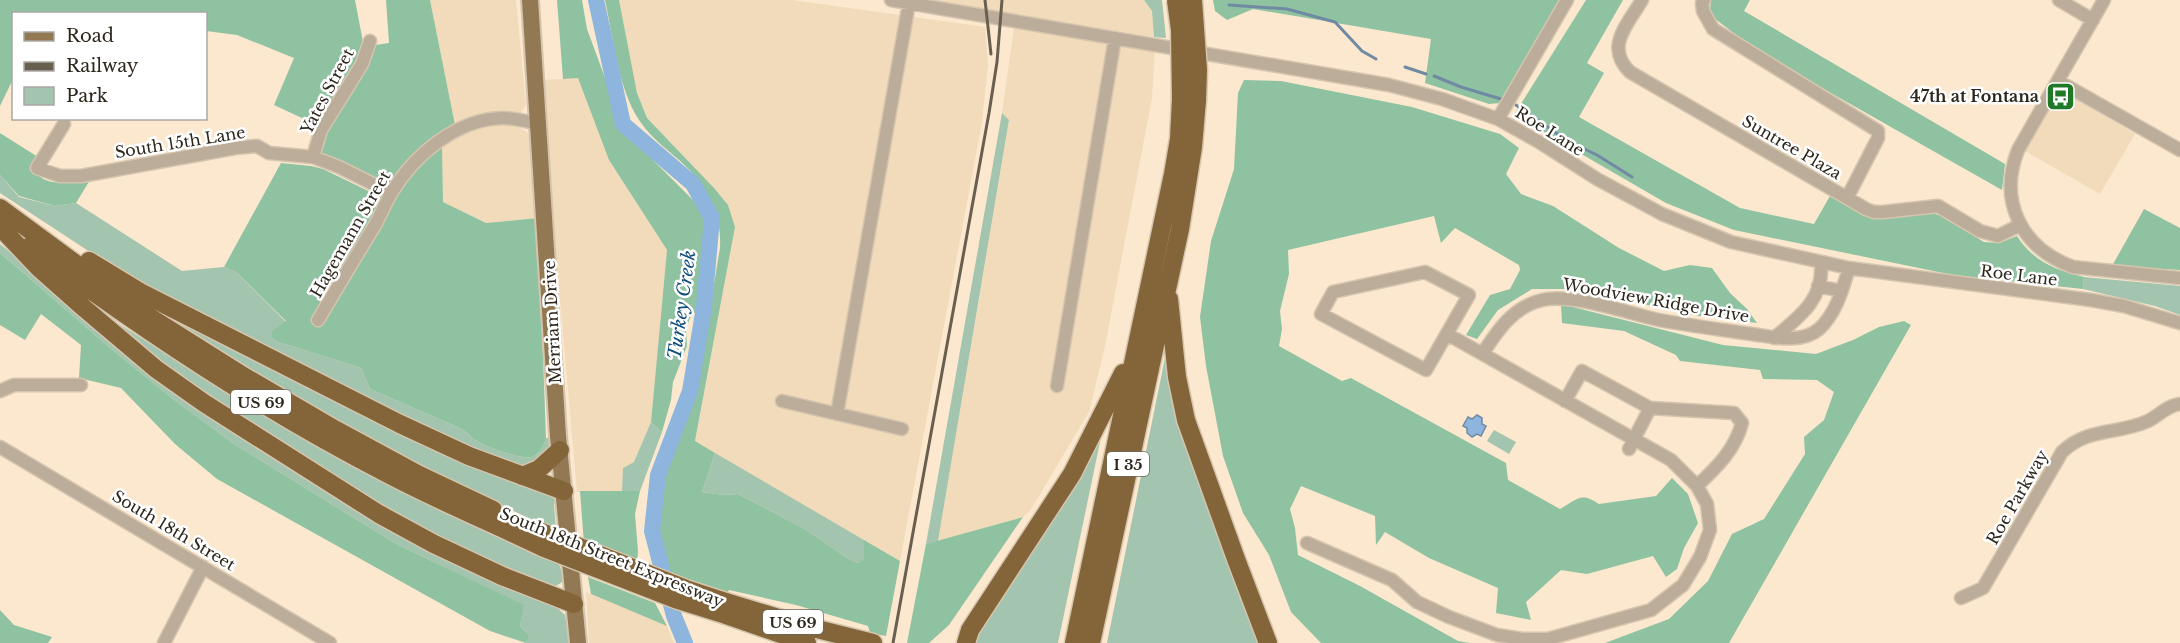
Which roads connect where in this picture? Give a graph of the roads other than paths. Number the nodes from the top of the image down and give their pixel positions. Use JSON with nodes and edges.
{"nodes":[{"id":1,"x":530,"y":0,"type":"edge"},
{"id":2,"x":891,"y":0,"type":"edge"},
{"id":3,"x":1176,"y":0,"type":"edge"},
{"id":4,"x":1193,"y":0,"type":"edge"},
{"id":5,"x":1567,"y":0,"type":"edge"},
{"id":6,"x":1642,"y":0,"type":"edge"},
{"id":7,"x":1704,"y":0,"type":"edge"},
{"id":8,"x":2059,"y":0,"type":"edge"},
{"id":9,"x":2104,"y":0,"type":"edge"},
{"id":10,"x":909,"y":3,"type":"junction"},
{"id":11,"x":2093,"y":20,"type":"junction"},
{"id":12,"x":1115,"y":38,"type":"junction"},
{"id":13,"x":370,"y":41,"type":"dead end"},
{"id":14,"x":2058,"y":81,"type":"junction"},
{"id":15,"x":1189,"y":99,"type":"junction"},
{"id":16,"x":1498,"y":118,"type":"junction"},
{"id":17,"x":540,"y":123,"type":"junction"},
{"id":18,"x":64,"y":124,"type":"dead end"},
{"id":19,"x":2180,"y":150,"type":"edge"},
{"id":20,"x":313,"y":157,"type":"junction"},
{"id":21,"x":391,"y":193,"type":"junction"},
{"id":22,"x":1847,"y":198,"type":"junction"},
{"id":23,"x":0,"y":208,"type":"edge"},
{"id":24,"x":0,"y":225,"type":"edge"},
{"id":25,"x":2020,"y":225,"type":"junction"},
{"id":26,"x":45,"y":241,"type":"junction"},
{"id":27,"x":1821,"y":263,"type":"junction"},
{"id":28,"x":1849,"y":268,"type":"junction"},
{"id":29,"x":2180,"y":278,"type":"edge"},
{"id":30,"x":1167,"y":285,"type":"junction"},
{"id":31,"x":1818,"y":286,"type":"junction"},
{"id":32,"x":1841,"y":291,"type":"junction"},
{"id":33,"x":318,"y":320,"type":"dead end"},
{"id":34,"x":2180,"y":323,"type":"edge"},
{"id":35,"x":1447,"y":334,"type":"junction"},
{"id":36,"x":1774,"y":338,"type":"junction"},
{"id":37,"x":1136,"y":347,"type":"junction"},
{"id":38,"x":1483,"y":353,"type":"junction"},
{"id":39,"x":81,"y":385,"type":"dead end"},
{"id":40,"x":1057,"y":386,"type":"dead end"},
{"id":41,"x":0,"y":391,"type":"edge"},
{"id":42,"x":782,"y":401,"type":"dead end"},
{"id":43,"x":1565,"y":401,"type":"junction"},
{"id":44,"x":2180,"y":404,"type":"edge"},
{"id":45,"x":1650,"y":408,"type":"junction"},
{"id":46,"x":837,"y":414,"type":"junction"},
{"id":47,"x":903,"y":429,"type":"dead end"},
{"id":48,"x":1632,"y":445,"type":"junction"},
{"id":49,"x":0,"y":447,"type":"edge"},
{"id":50,"x":560,"y":450,"type":"junction"},
{"id":51,"x":522,"y":476,"type":"junction"},
{"id":52,"x":1697,"y":486,"type":"junction"},
{"id":53,"x":564,"y":491,"type":"junction"},
{"id":54,"x":542,"y":539,"type":"junction"},
{"id":55,"x":1306,"y":543,"type":"dead end"},
{"id":56,"x":203,"y":567,"type":"junction"},
{"id":57,"x":1961,"y":598,"type":"dead end"},
{"id":58,"x":574,"y":604,"type":"junction"},
{"id":59,"x":726,"y":609,"type":"junction"},
{"id":60,"x":968,"y":637,"type":"edge"},
{"id":61,"x":867,"y":642,"type":"edge"},
{"id":62,"x":164,"y":643,"type":"edge"},
{"id":63,"x":330,"y":643,"type":"edge"},
{"id":64,"x":578,"y":643,"type":"edge"},
{"id":65,"x":807,"y":643,"type":"edge"},
{"id":66,"x":951,"y":643,"type":"edge"},
{"id":67,"x":1074,"y":643,"type":"edge"},
{"id":68,"x":1091,"y":643,"type":"edge"},
{"id":69,"x":1268,"y":643,"type":"edge"}],
"edges":[{"from":1,"to":17,"type":"main road","name":"Merriam Drive"},
{"from":2,"to":10,"type":"street","name":"Roe Lane"},
{"from":3,"to":15,"type":"highway","number":"I 35","bridge":true},
{"from":4,"to":15,"type":"highway","number":"I 35","bridge":true},
{"from":5,"to":16,"type":"street"},
{"from":6,"to":22,"type":"street","name":"Suntree Plaza"},
{"from":7,"to":22,"type":"street"},
{"from":8,"to":11,"type":"street"},
{"from":9,"to":11,"type":"street"},
{"from":10,"to":12,"type":"street","name":"Roe Lane"},
{"from":10,"to":46,"type":"street"},
{"from":11,"to":14,"type":"street"},
{"from":12,"to":16,"type":"street","name":"Roe Lane"},
{"from":12,"to":40,"type":"street"},
{"from":13,"to":20,"type":"street","name":"Yates Street"},
{"from":14,"to":19,"type":"street"},
{"from":14,"to":25,"type":"street"},
{"from":15,"to":30,"type":"highway","number":"I 35"},
{"from":15,"to":37,"type":"highway","number":"I 35"},
{"from":16,"to":27,"type":"street","name":"Roe Lane"},
{"from":17,"to":21,"type":"street","name":"Hagemann Street"},
{"from":17,"to":50,"type":"main road","name":"Merriam Drive"},
{"from":18,"to":20,"type":"street","name":"South 15th Lane"},
{"from":20,"to":21,"type":"street","name":"South 15th Lane"},
{"from":21,"to":33,"type":"street","name":"Hagemann Street"},
{"from":22,"to":25,"type":"street","name":"Suntree Plaza"},
{"from":23,"to":26,"type":"highway","name":"South 18th Street Expressway","number":"US 69"},
{"from":24,"to":54,"type":"highway","name":"South 18th Street Expressway","number":"US 69"},
{"from":24,"to":58,"type":"highway"},
{"from":25,"to":29,"type":"street"},
{"from":26,"to":51,"type":"highway"},
{"from":26,"to":54,"type":"highway","name":"South 18th Street Expressway","number":"US 69"},
{"from":27,"to":28,"type":"street","name":"Roe Lane"},
{"from":27,"to":31,"type":"street"},
{"from":28,"to":32,"type":"street","name":"Woodview Ridge Drive"},
{"from":28,"to":34,"type":"street","name":"Roe Lane"},
{"from":30,"to":68,"type":"highway","number":"I 35"},
{"from":30,"to":69,"type":"highway"},
{"from":31,"to":32,"type":"street"},
{"from":31,"to":36,"type":"street"},
{"from":32,"to":36,"type":"street","name":"Woodview Ridge Drive"},
{"from":35,"to":35,"type":"street"},
{"from":35,"to":38,"type":"street"},
{"from":36,"to":38,"type":"street","name":"Woodview Ridge Drive"},
{"from":37,"to":60,"type":"highway"},
{"from":37,"to":67,"type":"highway","number":"I 35"},
{"from":38,"to":43,"type":"street"},
{"from":39,"to":41,"type":"street"},
{"from":42,"to":46,"type":"street"},
{"from":43,"to":45,"type":"street"},
{"from":43,"to":48,"type":"street"},
{"from":44,"to":57,"type":"street","name":"Roe Parkway"},
{"from":45,"to":48,"type":"street"},
{"from":45,"to":52,"type":"street"},
{"from":46,"to":47,"type":"street"},
{"from":48,"to":52,"type":"street"},
{"from":49,"to":56,"type":"street","name":"South 18th Street"},
{"from":50,"to":51,"type":"highway"},
{"from":50,"to":53,"type":"main road","name":"Merriam Drive"},
{"from":51,"to":53,"type":"highway"},
{"from":52,"to":55,"type":"street"},
{"from":53,"to":58,"type":"main road","name":"Merriam Drive"},
{"from":54,"to":59,"type":"highway","name":"South 18th Street Expressway","number":"US 69","bridge":true},
{"from":56,"to":62,"type":"street"},
{"from":56,"to":63,"type":"street","name":"South 18th Street"},
{"from":58,"to":64,"type":"main road","name":"Merriam Drive"},
{"from":59,"to":61,"type":"highway","name":"South 18th Street Expressway","number":"US 69"},
{"from":59,"to":65,"type":"highway","name":"South 18th Street Expressway","number":"US 69"},
{"from":60,"to":66,"type":"highway"}]}
